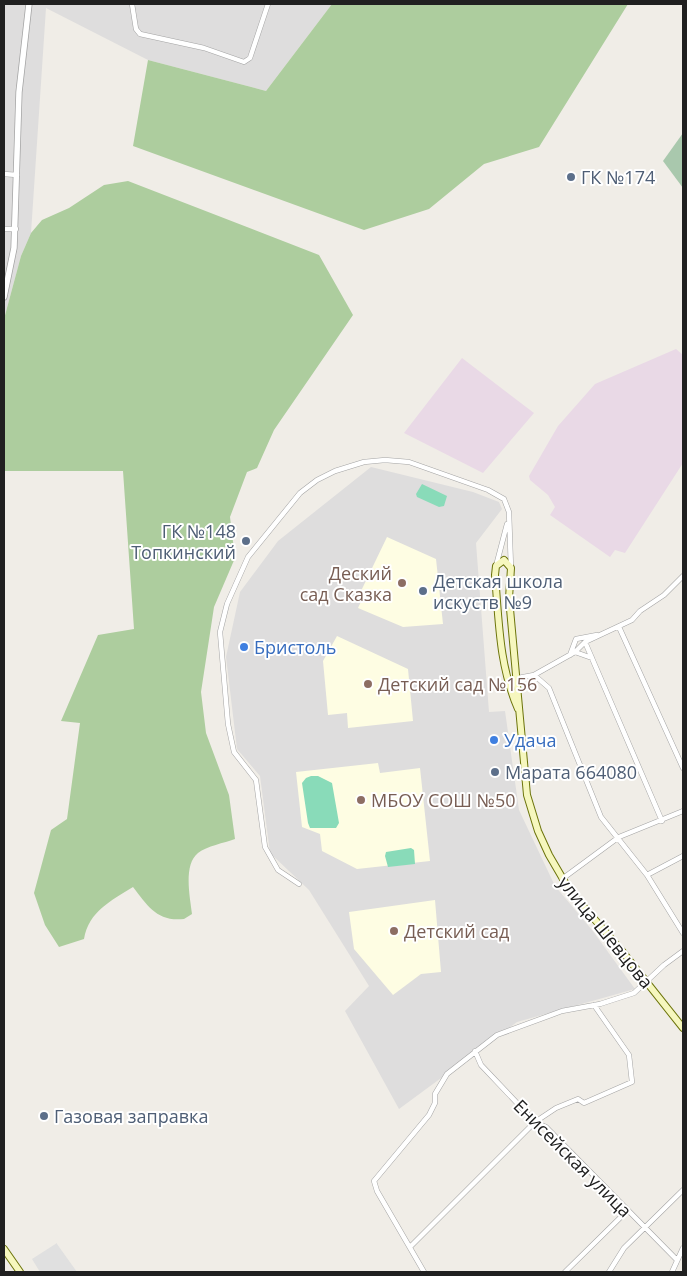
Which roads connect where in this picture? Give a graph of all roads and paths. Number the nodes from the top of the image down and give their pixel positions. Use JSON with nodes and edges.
{"nodes":[{"id":1,"x":29,"y":4,"type":"edge"},
{"id":2,"x":132,"y":4,"type":"edge"},
{"id":3,"x":268,"y":4,"type":"edge"},
{"id":4,"x":4,"y":174,"type":"edge"},
{"id":5,"x":17,"y":175,"type":"junction"},
{"id":6,"x":4,"y":229,"type":"edge"},
{"id":7,"x":16,"y":229,"type":"junction"},
{"id":8,"x":4,"y":296,"type":"edge"},
{"id":9,"x":509,"y":520,"type":"junction"},
{"id":10,"x":496,"y":566,"type":"junction"},
{"id":11,"x":511,"y":568,"type":"junction"},
{"id":12,"x":683,"y":576,"type":"edge"},
{"id":13,"x":619,"y":627,"type":"junction"},
{"id":14,"x":607,"y":633,"type":"junction"},
{"id":15,"x":585,"y":642,"type":"junction"},
{"id":16,"x":572,"y":653,"type":"junction"},
{"id":17,"x":592,"y":658,"type":"junction"},
{"id":18,"x":534,"y":675,"type":"junction"},
{"id":19,"x":518,"y":678,"type":"junction"},
{"id":20,"x":518,"y":709,"type":"junction"},
{"id":21,"x":681,"y":755,"type":"edge"},
{"id":22,"x":683,"y":768,"type":"edge"},
{"id":23,"x":683,"y":811,"type":"edge"},
{"id":24,"x":662,"y":821,"type":"junction"},
{"id":25,"x":619,"y":837,"type":"junction"},
{"id":26,"x":683,"y":856,"type":"edge"},
{"id":27,"x":648,"y":875,"type":"junction"},
{"id":28,"x":562,"y":879,"type":"junction"},
{"id":29,"x":299,"y":884,"type":"dead end"},
{"id":30,"x":683,"y":933,"type":"edge"},
{"id":31,"x":683,"y":951,"type":"edge"},
{"id":32,"x":646,"y":983,"type":"junction"},
{"id":33,"x":594,"y":1005,"type":"junction"},
{"id":34,"x":683,"y":1028,"type":"edge"},
{"id":35,"x":475,"y":1051,"type":"junction"},
{"id":36,"x":535,"y":1122,"type":"junction"},
{"id":37,"x":683,"y":1190,"type":"edge"},
{"id":38,"x":627,"y":1211,"type":"junction"},
{"id":39,"x":644,"y":1228,"type":"junction"},
{"id":40,"x":410,"y":1247,"type":"junction"},
{"id":41,"x":4,"y":1248,"type":"edge"},
{"id":42,"x":683,"y":1248,"type":"edge"},
{"id":43,"x":677,"y":1260,"type":"junction"},
{"id":44,"x":674,"y":1271,"type":"edge"},
{"id":45,"x":20,"y":1272,"type":"edge"},
{"id":46,"x":424,"y":1272,"type":"edge"},
{"id":47,"x":565,"y":1272,"type":"edge"},
{"id":48,"x":609,"y":1272,"type":"edge"}],
"edges":[{"from":1,"to":5,"type":"street"},
{"from":2,"to":3,"type":"street"},
{"from":4,"to":5,"type":"street"},
{"from":5,"to":7,"type":"street"},
{"from":6,"to":7,"type":"street"},
{"from":7,"to":8,"type":"street"},
{"from":9,"to":10,"type":"street"},
{"from":9,"to":11,"type":"street","name":"улица Шевцова"},
{"from":9,"to":29,"type":"street","name":"улица Шевцова"},
{"from":10,"to":11,"type":"main road"},
{"from":10,"to":20,"type":"main road"},
{"from":11,"to":19,"type":"main road","name":"улица Шевцова"},
{"from":12,"to":13,"type":"street"},
{"from":13,"to":14,"type":"street"},
{"from":13,"to":21,"type":"street"},
{"from":14,"to":15,"type":"street"},
{"from":14,"to":16,"type":"street"},
{"from":15,"to":16,"type":"street"},
{"from":15,"to":17,"type":"street"},
{"from":16,"to":17,"type":"street"},
{"from":16,"to":18,"type":"street"},
{"from":17,"to":24,"type":"street"},
{"from":18,"to":19,"type":"street"},
{"from":18,"to":25,"type":"street"},
{"from":19,"to":20,"type":"main road","name":"улица Шевцова"},
{"from":20,"to":28,"type":"main road","name":"улица Шевцова"},
{"from":21,"to":22,"type":"street"},
{"from":23,"to":24,"type":"street"},
{"from":24,"to":25,"type":"street"},
{"from":25,"to":27,"type":"street"},
{"from":25,"to":28,"type":"street"},
{"from":26,"to":27,"type":"street"},
{"from":27,"to":30,"type":"street"},
{"from":28,"to":32,"type":"main road","name":"улица Шевцова"},
{"from":31,"to":32,"type":"street"},
{"from":32,"to":33,"type":"street"},
{"from":32,"to":34,"type":"main road","name":"улица Шевцова"},
{"from":33,"to":35,"type":"street"},
{"from":33,"to":36,"type":"street"},
{"from":35,"to":36,"type":"street","name":"Енисейская улица"},
{"from":35,"to":40,"type":"street"},
{"from":36,"to":38,"type":"street","name":"Енисейская улица"},
{"from":36,"to":40,"type":"street"},
{"from":37,"to":39,"type":"street"},
{"from":38,"to":39,"type":"street","name":"Енисейская улица"},
{"from":38,"to":47,"type":"street"},
{"from":39,"to":43,"type":"street","name":"Енисейская улица"},
{"from":39,"to":48,"type":"street"},
{"from":40,"to":46,"type":"street"},
{"from":41,"to":45,"type":"main road"},
{"from":42,"to":43,"type":"street"},
{"from":43,"to":44,"type":"street"}]}
